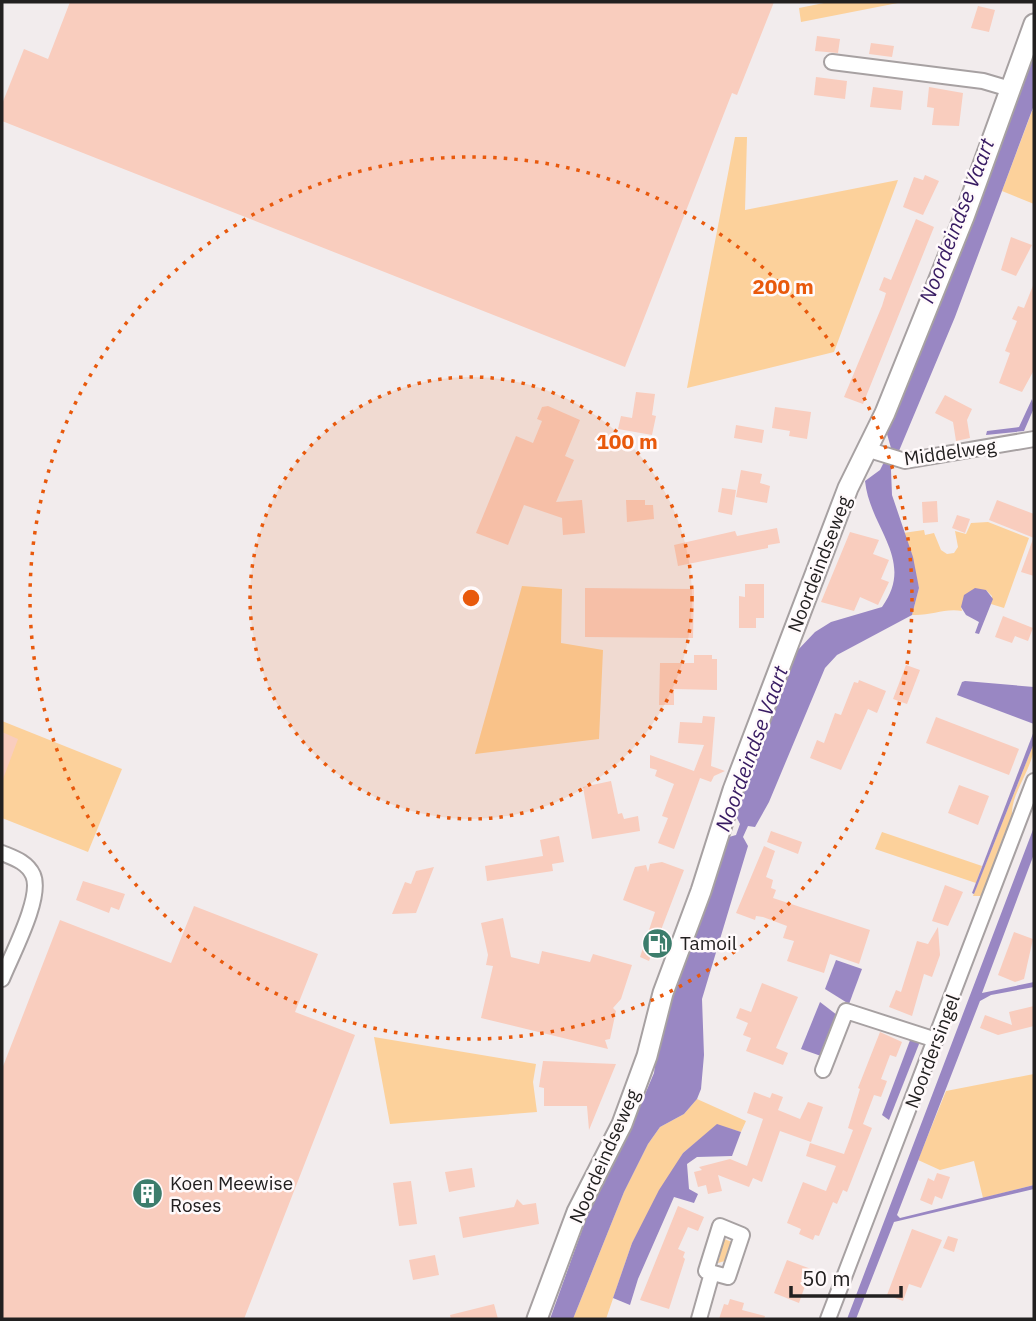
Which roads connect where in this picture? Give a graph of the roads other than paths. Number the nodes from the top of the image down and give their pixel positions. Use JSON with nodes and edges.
{"nodes":[{"id":1,"x":1034,"y":24,"type":"edge"},
{"id":2,"x":832,"y":62,"type":"dead end"},
{"id":3,"x":1010,"y":89,"type":"junction"},
{"id":4,"x":1034,"y":439,"type":"edge"},
{"id":5,"x":866,"y":449,"type":"junction"},
{"id":6,"x":1034,"y":781,"type":"edge"},
{"id":7,"x":2,"y":853,"type":"edge"},
{"id":8,"x":2,"y":979,"type":"edge"},
{"id":9,"x":936,"y":1041,"type":"junction"},
{"id":10,"x":823,"y":1070,"type":"dead end"},
{"id":11,"x":712,"y":1273,"type":"dead end"},
{"id":12,"x":537,"y":1319,"type":"edge"},
{"id":13,"x":699,"y":1319,"type":"edge"},
{"id":14,"x":828,"y":1319,"type":"edge"}],
"edges":[{"from":1,"to":3,"type":"street","name":"Noordeindseweg"},
{"from":2,"to":3,"type":"street"},
{"from":3,"to":5,"type":"street","name":"Noordeindseweg"},
{"from":4,"to":5,"type":"street","name":"Middelweg"},
{"from":5,"to":12,"type":"street","name":"Noordeindseweg"},
{"from":6,"to":9,"type":"street","name":"Noordersingel"},
{"from":7,"to":8,"type":"street"},
{"from":9,"to":10,"type":"street"},
{"from":9,"to":14,"type":"street","name":"Noordersingel"},
{"from":11,"to":13,"type":"street"}]}
